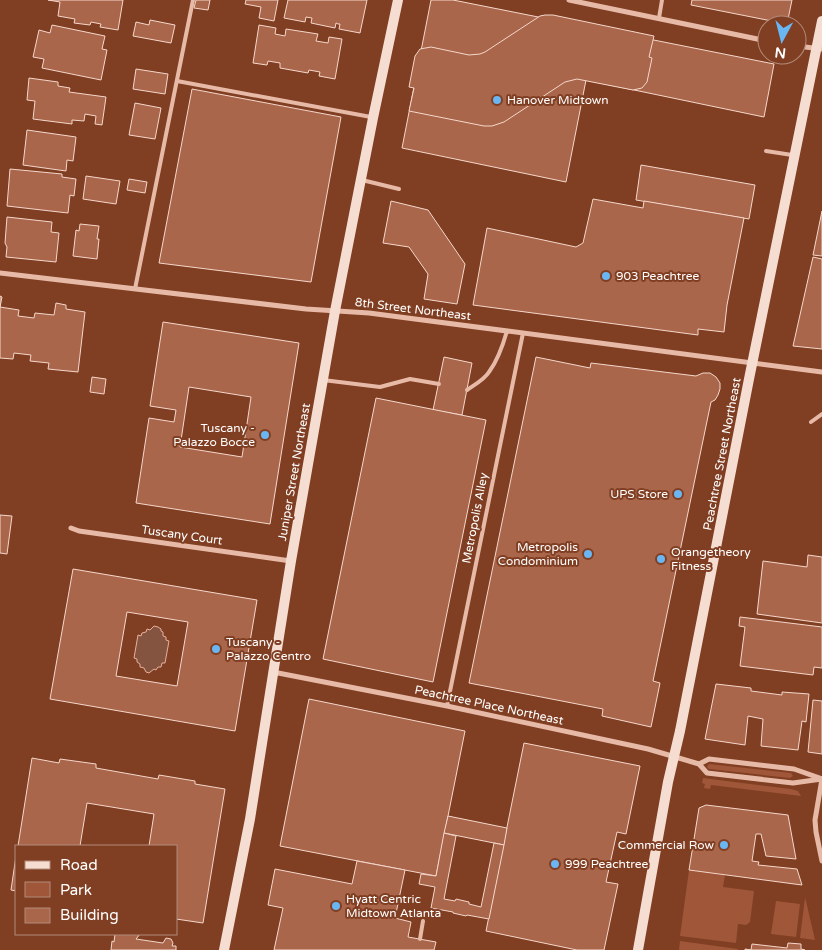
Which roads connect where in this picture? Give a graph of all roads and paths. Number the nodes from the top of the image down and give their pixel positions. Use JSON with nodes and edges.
{"nodes":[{"id":1,"x":193,"y":0,"type":"edge"},
{"id":2,"x":398,"y":0,"type":"edge"},
{"id":3,"x":569,"y":0,"type":"edge"},
{"id":4,"x":662,"y":0,"type":"edge"},
{"id":5,"x":658,"y":18,"type":"junction"},
{"id":6,"x":822,"y":21,"type":"edge"},
{"id":7,"x":757,"y":39,"type":"edge"},
{"id":8,"x":819,"y":48,"type":"edge"},
{"id":9,"x":177,"y":81,"type":"junction"},
{"id":10,"x":373,"y":118,"type":"junction"},
{"id":11,"x":766,"y":151,"type":"dead end"},
{"id":12,"x":795,"y":156,"type":"junction"},
{"id":13,"x":362,"y":180,"type":"junction"},
{"id":14,"x":399,"y":189,"type":"dead end"},
{"id":15,"x":0,"y":273,"type":"edge"},
{"id":16,"x":135,"y":289,"type":"junction"},
{"id":17,"x":335,"y":311,"type":"junction"},
{"id":18,"x":507,"y":331,"type":"junction"},
{"id":19,"x":523,"y":333,"type":"junction"},
{"id":20,"x":753,"y":363,"type":"junction"},
{"id":21,"x":822,"y":372,"type":"edge"},
{"id":22,"x":323,"y":380,"type":"junction"},
{"id":23,"x":439,"y":384,"type":"dead end"},
{"id":24,"x":466,"y":390,"type":"dead end"},
{"id":25,"x":822,"y":414,"type":"edge"},
{"id":26,"x":811,"y":422,"type":"dead end"},
{"id":27,"x":71,"y":528,"type":"dead end"},
{"id":28,"x":291,"y":562,"type":"junction"},
{"id":29,"x":274,"y":672,"type":"junction"},
{"id":30,"x":447,"y":706,"type":"junction"},
{"id":31,"x":674,"y":757,"type":"junction"},
{"id":32,"x":699,"y":764,"type":"junction"},
{"id":33,"x":822,"y":779,"type":"edge"},
{"id":34,"x":822,"y":861,"type":"edge"},
{"id":35,"x":423,"y":921,"type":"dead end"},
{"id":36,"x":420,"y":939,"type":"dead end"},
{"id":37,"x":224,"y":950,"type":"edge"},
{"id":38,"x":638,"y":950,"type":"edge"}],
"edges":[{"from":1,"to":9,"type":"lane"},
{"from":2,"to":10,"type":"main road","name":"Juniper Street Northeast"},
{"from":3,"to":5,"type":"street"},
{"from":4,"to":5,"type":"lane"},
{"from":5,"to":7,"type":"street"},
{"from":6,"to":8,"type":"main road","name":"Peachtree Street Northeast"},
{"from":8,"to":12,"type":"main road","name":"Peachtree Street Northeast"},
{"from":9,"to":10,"type":"lane"},
{"from":9,"to":16,"type":"lane"},
{"from":10,"to":13,"type":"main road","name":"Juniper Street Northeast"},
{"from":11,"to":12,"type":"lane"},
{"from":12,"to":20,"type":"main road","name":"Peachtree Street Northeast"},
{"from":13,"to":14,"type":"lane"},
{"from":13,"to":17,"type":"main road","name":"Juniper Street Northeast"},
{"from":15,"to":16,"type":"street","name":"8th Street Northeast"},
{"from":16,"to":17,"type":"street","name":"8th Street Northeast"},
{"from":17,"to":18,"type":"street","name":"8th Street Northeast"},
{"from":17,"to":22,"type":"main road","name":"Juniper Street Northeast"},
{"from":18,"to":19,"type":"street","name":"8th Street Northeast"},
{"from":18,"to":24,"type":"lane"},
{"from":19,"to":20,"type":"street","name":"8th Street Northeast"},
{"from":19,"to":30,"type":"lane","name":"Metropolis Alley"},
{"from":20,"to":21,"type":"street","name":"8th Street Northeast"},
{"from":20,"to":31,"type":"main road","name":"Peachtree Street Northeast"},
{"from":22,"to":23,"type":"lane"},
{"from":22,"to":28,"type":"main road","name":"Juniper Street Northeast"},
{"from":25,"to":26,"type":"lane"},
{"from":27,"to":28,"type":"street","name":"Tuscany Court"},
{"from":28,"to":29,"type":"main road","name":"Juniper Street Northeast"},
{"from":29,"to":30,"type":"street","name":"Peachtree Place Northeast"},
{"from":29,"to":37,"type":"main road","name":"Juniper Street Northeast"},
{"from":30,"to":31,"type":"street","name":"Peachtree Place Northeast"},
{"from":31,"to":32,"type":"street","name":"Peachtree Place Northeast"},
{"from":31,"to":38,"type":"main road","name":"Peachtree Street Northeast"},
{"from":32,"to":33,"type":"street","name":"Peachtree Place Northeast"},
{"from":32,"to":33,"type":"street","name":"Peachtree Place Northeast"},
{"from":33,"to":34,"type":"street"},
{"from":35,"to":36,"type":"lane"}]}
